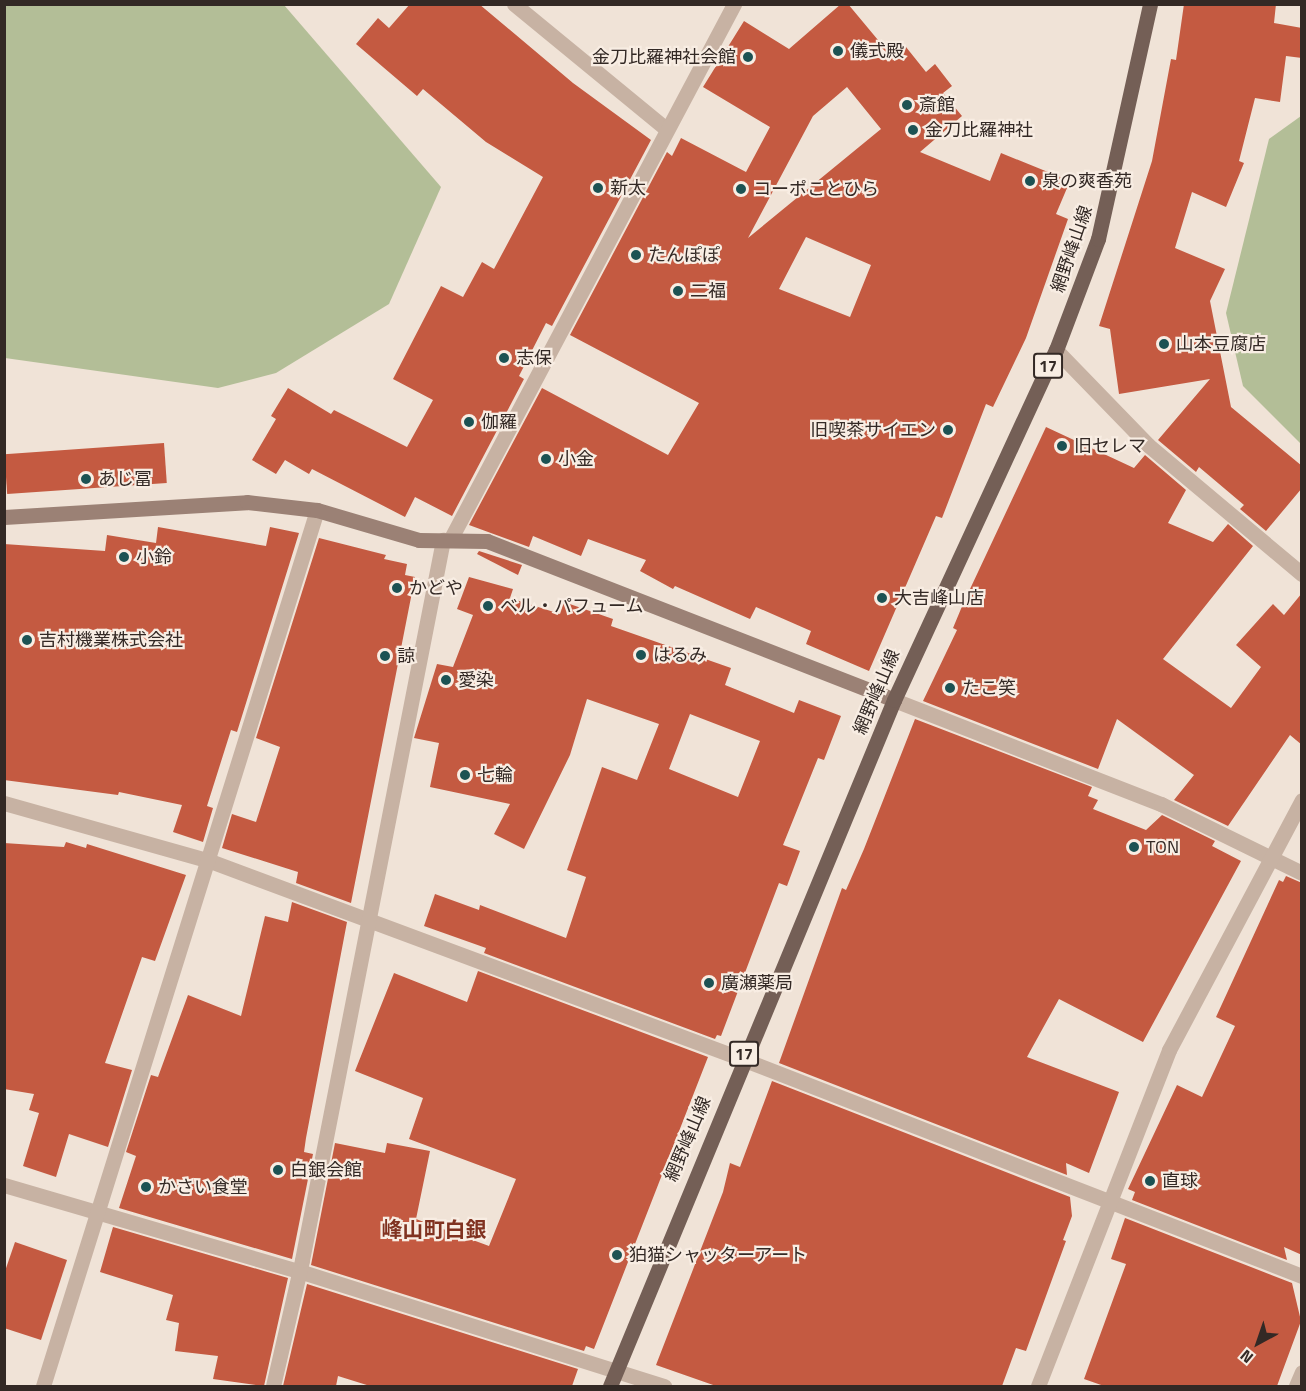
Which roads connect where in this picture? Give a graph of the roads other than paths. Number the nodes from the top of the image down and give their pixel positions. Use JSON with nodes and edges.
{"nodes":[{"id":1,"x":514,"y":4,"type":"edge"},
{"id":2,"x":734,"y":4,"type":"edge"},
{"id":3,"x":1150,"y":4,"type":"edge"},
{"id":4,"x":665,"y":128,"type":"junction"},
{"id":5,"x":1056,"y":350,"type":"junction"},
{"id":6,"x":317,"y":510,"type":"junction"},
{"id":7,"x":4,"y":517,"type":"edge"},
{"id":8,"x":446,"y":540,"type":"junction"},
{"id":9,"x":1302,"y":574,"type":"edge"},
{"id":10,"x":892,"y":704,"type":"junction"},
{"id":11,"x":1302,"y":800,"type":"edge"},
{"id":12,"x":4,"y":803,"type":"edge"},
{"id":13,"x":1269,"y":857,"type":"junction"},
{"id":14,"x":210,"y":861,"type":"junction"},
{"id":15,"x":1302,"y":873,"type":"edge"},
{"id":16,"x":366,"y":919,"type":"junction"},
{"id":17,"x":742,"y":1059,"type":"junction"},
{"id":18,"x":4,"y":1185,"type":"edge"},
{"id":19,"x":1108,"y":1201,"type":"junction"},
{"id":20,"x":98,"y":1213,"type":"junction"},
{"id":21,"x":299,"y":1272,"type":"junction"},
{"id":22,"x":1302,"y":1276,"type":"edge"},
{"id":23,"x":616,"y":1371,"type":"junction"},
{"id":24,"x":1302,"y":1372,"type":"edge"},
{"id":25,"x":43,"y":1386,"type":"edge"},
{"id":26,"x":273,"y":1386,"type":"edge"},
{"id":27,"x":610,"y":1386,"type":"edge"},
{"id":28,"x":664,"y":1386,"type":"edge"},
{"id":29,"x":1038,"y":1386,"type":"edge"},
{"id":30,"x":1296,"y":1386,"type":"edge"}],
"edges":[{"from":1,"to":4,"type":"street"},
{"from":2,"to":4,"type":"street"},
{"from":3,"to":5,"type":"main road","name":"網野峰山線","number":"17"},
{"from":4,"to":8,"type":"street"},
{"from":5,"to":9,"type":"street"},
{"from":5,"to":10,"type":"main road","name":"網野峰山線","number":"17"},
{"from":6,"to":7,"type":"street"},
{"from":6,"to":8,"type":"street"},
{"from":6,"to":14,"type":"street"},
{"from":8,"to":10,"type":"street"},
{"from":8,"to":16,"type":"street"},
{"from":10,"to":13,"type":"street"},
{"from":10,"to":17,"type":"main road","name":"網野峰山線","number":"17"},
{"from":11,"to":13,"type":"street"},
{"from":12,"to":14,"type":"street"},
{"from":13,"to":15,"type":"street"},
{"from":13,"to":19,"type":"street"},
{"from":14,"to":16,"type":"street"},
{"from":14,"to":20,"type":"street"},
{"from":16,"to":17,"type":"street"},
{"from":16,"to":21,"type":"street"},
{"from":17,"to":19,"type":"street"},
{"from":17,"to":23,"type":"main road","name":"網野峰山線","number":"17"},
{"from":18,"to":20,"type":"street"},
{"from":19,"to":22,"type":"street"},
{"from":19,"to":29,"type":"street"},
{"from":20,"to":21,"type":"street"},
{"from":20,"to":25,"type":"street"},
{"from":21,"to":23,"type":"street"},
{"from":21,"to":26,"type":"street"},
{"from":23,"to":27,"type":"main road","name":"網野峰山線","number":"17"},
{"from":23,"to":28,"type":"street"},
{"from":24,"to":30,"type":"street"}]}
